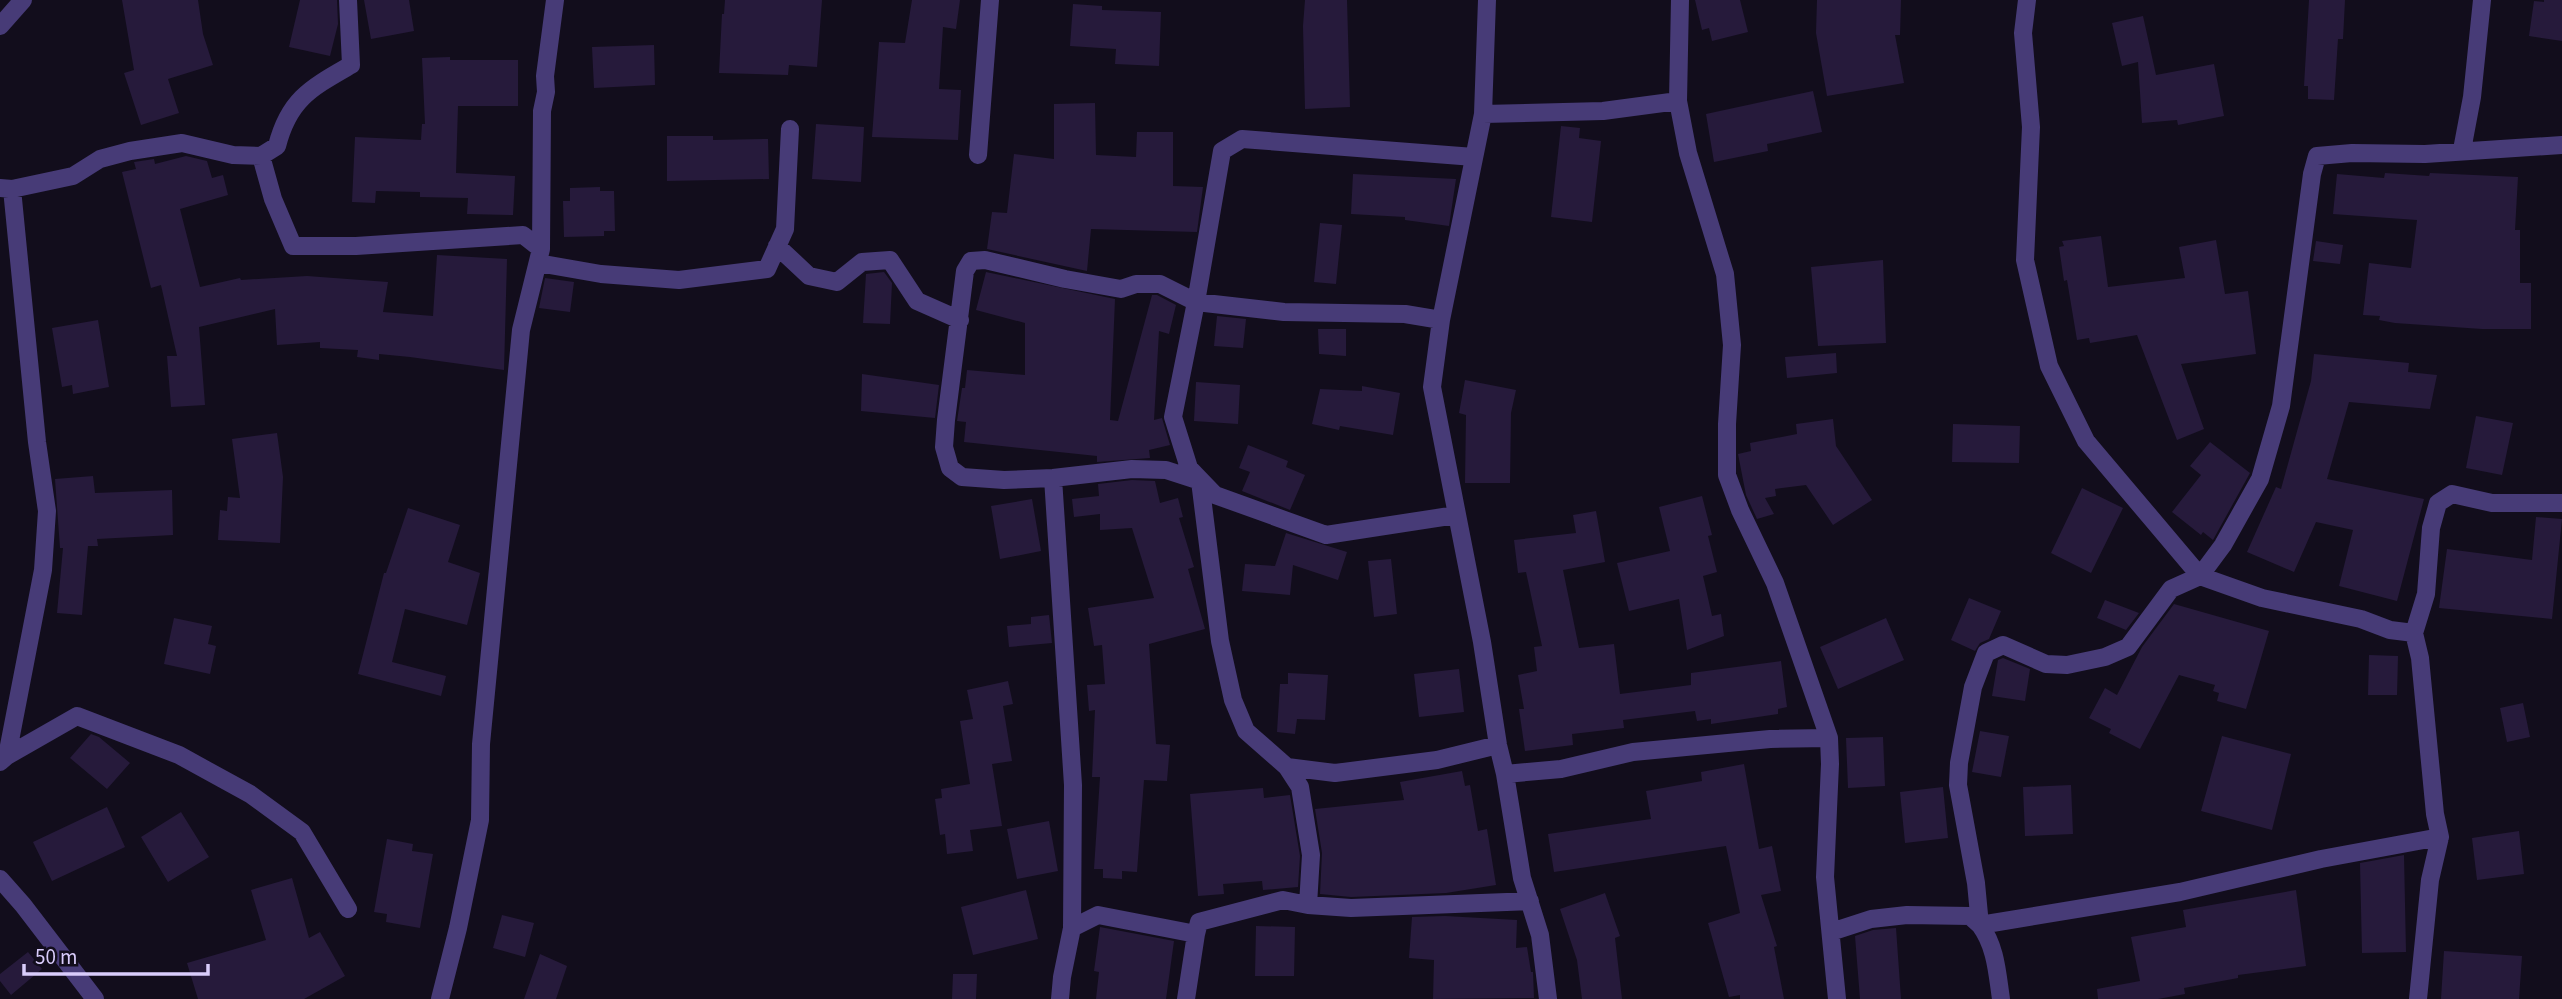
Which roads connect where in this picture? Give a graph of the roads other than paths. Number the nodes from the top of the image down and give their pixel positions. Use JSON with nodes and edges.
{"nodes":[{"id":1,"x":23,"y":0,"type":"edge"},
{"id":2,"x":348,"y":0,"type":"edge"},
{"id":3,"x":555,"y":0,"type":"edge"},
{"id":4,"x":990,"y":0,"type":"edge"},
{"id":5,"x":1487,"y":0,"type":"edge"},
{"id":6,"x":1680,"y":0,"type":"edge"},
{"id":7,"x":2027,"y":0,"type":"edge"},
{"id":8,"x":2482,"y":0,"type":"edge"},
{"id":9,"x":0,"y":26,"type":"edge"},
{"id":10,"x":1678,"y":101,"type":"junction"},
{"id":11,"x":1483,"y":114,"type":"junction"},
{"id":12,"x":790,"y":129,"type":"dead end"},
{"id":13,"x":2562,"y":145,"type":"edge"},
{"id":14,"x":2462,"y":150,"type":"junction"},
{"id":15,"x":978,"y":155,"type":"dead end"},
{"id":16,"x":261,"y":156,"type":"junction"},
{"id":17,"x":1474,"y":157,"type":"junction"},
{"id":18,"x":6,"y":188,"type":"edge"},
{"id":19,"x":778,"y":246,"type":"junction"},
{"id":20,"x":539,"y":256,"type":"junction"},
{"id":21,"x":1196,"y":302,"type":"junction"},
{"id":22,"x":960,"y":320,"type":"junction"},
{"id":23,"x":1441,"y":320,"type":"junction"},
{"id":24,"x":1053,"y":478,"type":"junction"},
{"id":25,"x":1200,"y":481,"type":"junction"},
{"id":26,"x":2562,"y":503,"type":"edge"},
{"id":27,"x":1457,"y":515,"type":"junction"},
{"id":28,"x":2200,"y":576,"type":"junction"},
{"id":29,"x":2414,"y":633,"type":"junction"},
{"id":30,"x":1829,"y":738,"type":"junction"},
{"id":31,"x":1498,"y":745,"type":"junction"},
{"id":32,"x":3,"y":759,"type":"edge"},
{"id":33,"x":1287,"y":767,"type":"junction"},
{"id":34,"x":1505,"y":774,"type":"junction"},
{"id":35,"x":2440,"y":837,"type":"junction"},
{"id":36,"x":0,"y":879,"type":"edge"},
{"id":37,"x":1530,"y":901,"type":"junction"},
{"id":38,"x":1307,"y":905,"type":"junction"},
{"id":39,"x":348,"y":909,"type":"dead end"},
{"id":40,"x":1980,"y":925,"type":"junction"},
{"id":41,"x":1072,"y":928,"type":"junction"},
{"id":42,"x":1831,"y":932,"type":"junction"},
{"id":43,"x":1196,"y":934,"type":"junction"},
{"id":44,"x":95,"y":999,"type":"edge"},
{"id":45,"x":440,"y":999,"type":"edge"},
{"id":46,"x":1060,"y":999,"type":"edge"},
{"id":47,"x":1186,"y":999,"type":"edge"},
{"id":48,"x":1548,"y":999,"type":"edge"},
{"id":49,"x":1837,"y":999,"type":"edge"},
{"id":50,"x":2001,"y":999,"type":"edge"},
{"id":51,"x":2418,"y":999,"type":"edge"}],
"edges":[{"from":1,"to":9,"type":"street"},
{"from":2,"to":16,"type":"street"},
{"from":3,"to":20,"type":"street"},
{"from":4,"to":15,"type":"street"},
{"from":5,"to":11,"type":"street"},
{"from":6,"to":10,"type":"street"},
{"from":7,"to":28,"type":"street"},
{"from":8,"to":14,"type":"street"},
{"from":10,"to":11,"type":"street"},
{"from":10,"to":30,"type":"street"},
{"from":11,"to":17,"type":"street"},
{"from":12,"to":19,"type":"street"},
{"from":13,"to":14,"type":"street"},
{"from":14,"to":28,"type":"street"},
{"from":16,"to":18,"type":"street"},
{"from":16,"to":20,"type":"street"},
{"from":17,"to":21,"type":"street"},
{"from":17,"to":23,"type":"street"},
{"from":18,"to":32,"type":"street"},
{"from":19,"to":20,"type":"street"},
{"from":19,"to":22,"type":"street"},
{"from":20,"to":45,"type":"street"},
{"from":21,"to":22,"type":"street"},
{"from":21,"to":23,"type":"street"},
{"from":21,"to":25,"type":"street"},
{"from":22,"to":24,"type":"street"},
{"from":23,"to":27,"type":"street"},
{"from":24,"to":25,"type":"street"},
{"from":24,"to":41,"type":"street"},
{"from":25,"to":27,"type":"street"},
{"from":25,"to":33,"type":"street"},
{"from":26,"to":29,"type":"street"},
{"from":27,"to":31,"type":"street"},
{"from":28,"to":29,"type":"street"},
{"from":28,"to":40,"type":"street"},
{"from":29,"to":35,"type":"street"},
{"from":30,"to":34,"type":"street"},
{"from":30,"to":42,"type":"street"},
{"from":31,"to":33,"type":"street"},
{"from":31,"to":34,"type":"street"},
{"from":32,"to":39,"type":"street"},
{"from":33,"to":38,"type":"street"},
{"from":34,"to":37,"type":"street"},
{"from":35,"to":40,"type":"street"},
{"from":35,"to":51,"type":"street"},
{"from":36,"to":44,"type":"street"},
{"from":37,"to":38,"type":"street"},
{"from":37,"to":48,"type":"street"},
{"from":38,"to":43,"type":"street"},
{"from":40,"to":42,"type":"street"},
{"from":40,"to":50,"type":"street"},
{"from":41,"to":43,"type":"street"},
{"from":41,"to":46,"type":"street"},
{"from":42,"to":49,"type":"street"},
{"from":43,"to":47,"type":"street"}]}
